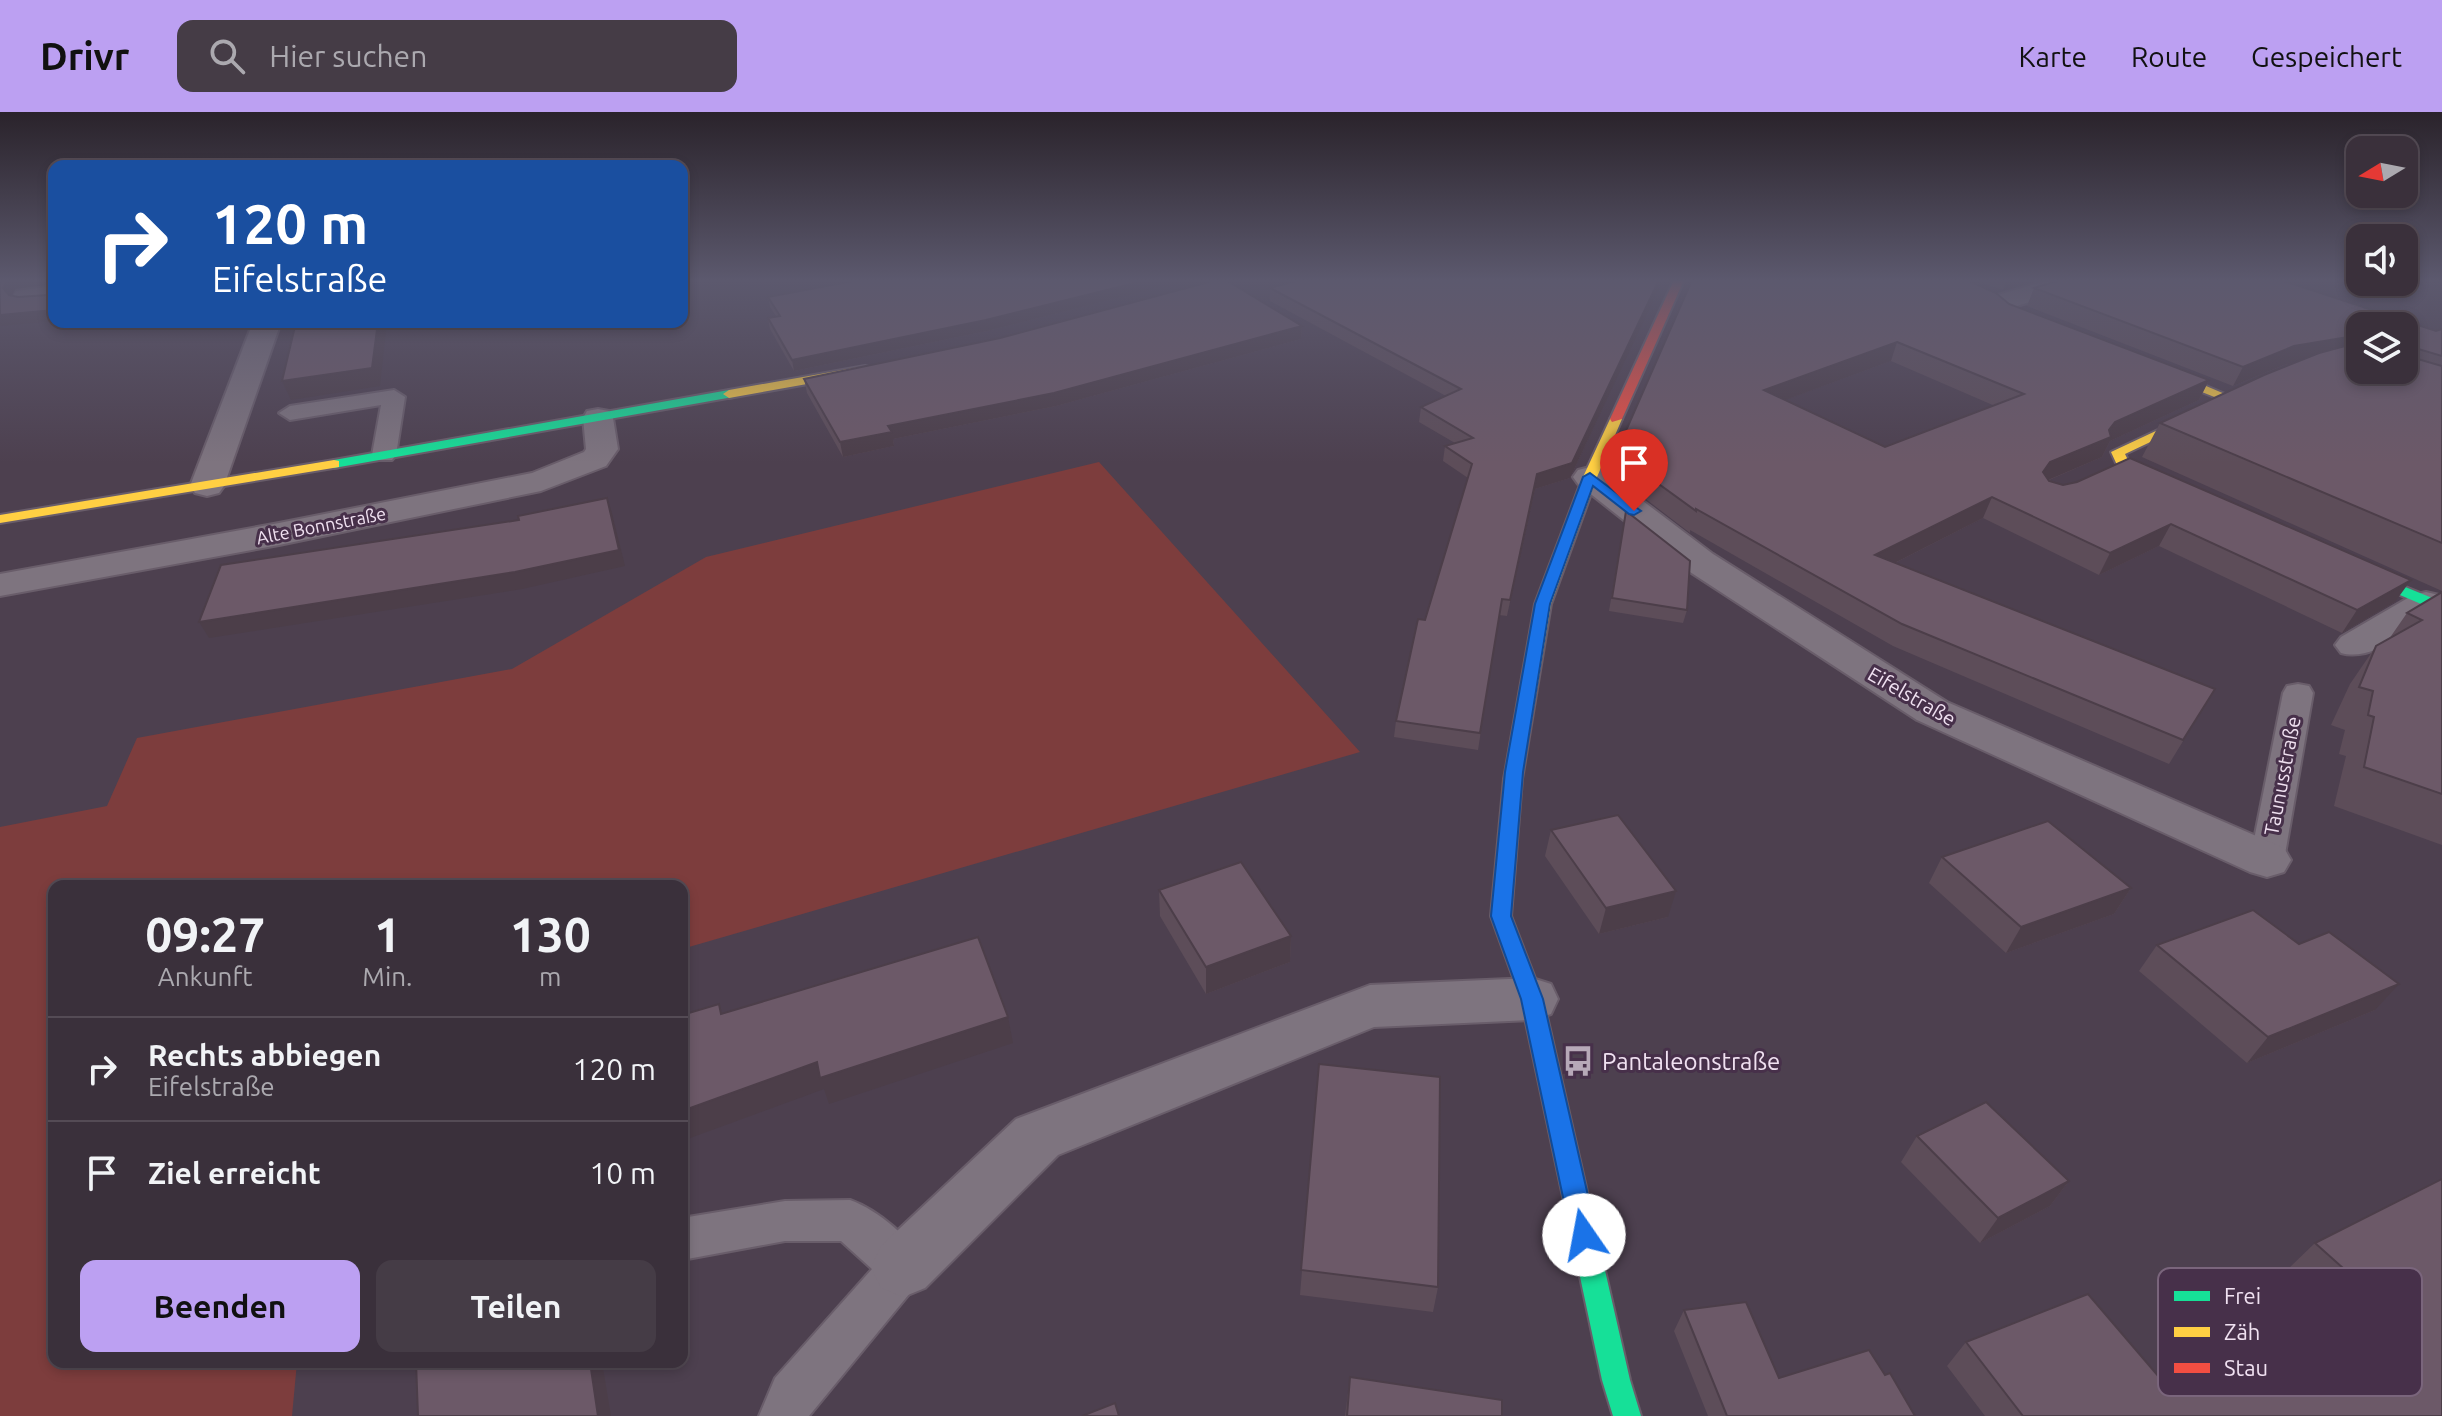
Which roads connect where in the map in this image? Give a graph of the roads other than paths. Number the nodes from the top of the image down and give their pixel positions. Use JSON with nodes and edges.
{"nodes":[{"id":1,"x":260,"y":341,"type":"edge"},
{"id":2,"x":1652,"y":341,"type":"edge"},
{"id":3,"x":2130,"y":360,"type":"edge"},
{"id":4,"x":884,"y":365,"type":"edge"},
{"id":5,"x":290,"y":413,"type":"dead end"},
{"id":6,"x":598,"y":418,"type":"junction"},
{"id":7,"x":384,"y":455,"type":"junction"},
{"id":8,"x":1590,"y":477,"type":"junction"},
{"id":9,"x":207,"y":486,"type":"junction"},
{"id":10,"x":2186,"y":494,"type":"edge"},
{"id":11,"x":0,"y":519,"type":"edge"},
{"id":12,"x":2327,"y":558,"type":"edge"},
{"id":13,"x":0,"y":585,"type":"edge"},
{"id":14,"x":2434,"y":605,"type":"edge"},
{"id":15,"x":2355,"y":645,"type":"dead end"},
{"id":16,"x":2298,"y":693,"type":"dead end"},
{"id":17,"x":2267,"y":860,"type":"joint"},
{"id":18,"x":1532,"y":999,"type":"junction"},
{"id":19,"x":688,"y":1238,"type":"edge"},
{"id":20,"x":903,"y":1267,"type":"junction"},
{"id":21,"x":784,"y":1416,"type":"edge"},
{"id":22,"x":1627,"y":1416,"type":"edge"}],
"edges":[{"from":1,"to":9,"type":"street"},
{"from":2,"to":8,"type":"street"},
{"from":3,"to":10,"type":"street"},
{"from":4,"to":6,"type":"street"},
{"from":5,"to":7,"type":"lane"},
{"from":6,"to":7,"type":"street"},
{"from":6,"to":13,"type":"street","name":"Alte Bonnstraße"},
{"from":7,"to":9,"type":"street"},
{"from":8,"to":17,"type":"street","name":"Eifelstraße"},
{"from":8,"to":18,"type":"street"},
{"from":9,"to":11,"type":"street"},
{"from":12,"to":14,"type":"street"},
{"from":14,"to":15,"type":"street"},
{"from":16,"to":17,"type":"lane","name":"Taunusstraße"},
{"from":18,"to":20,"type":"street"},
{"from":18,"to":22,"type":"street"},
{"from":19,"to":20,"type":"lane"},
{"from":20,"to":21,"type":"lane"}]}
